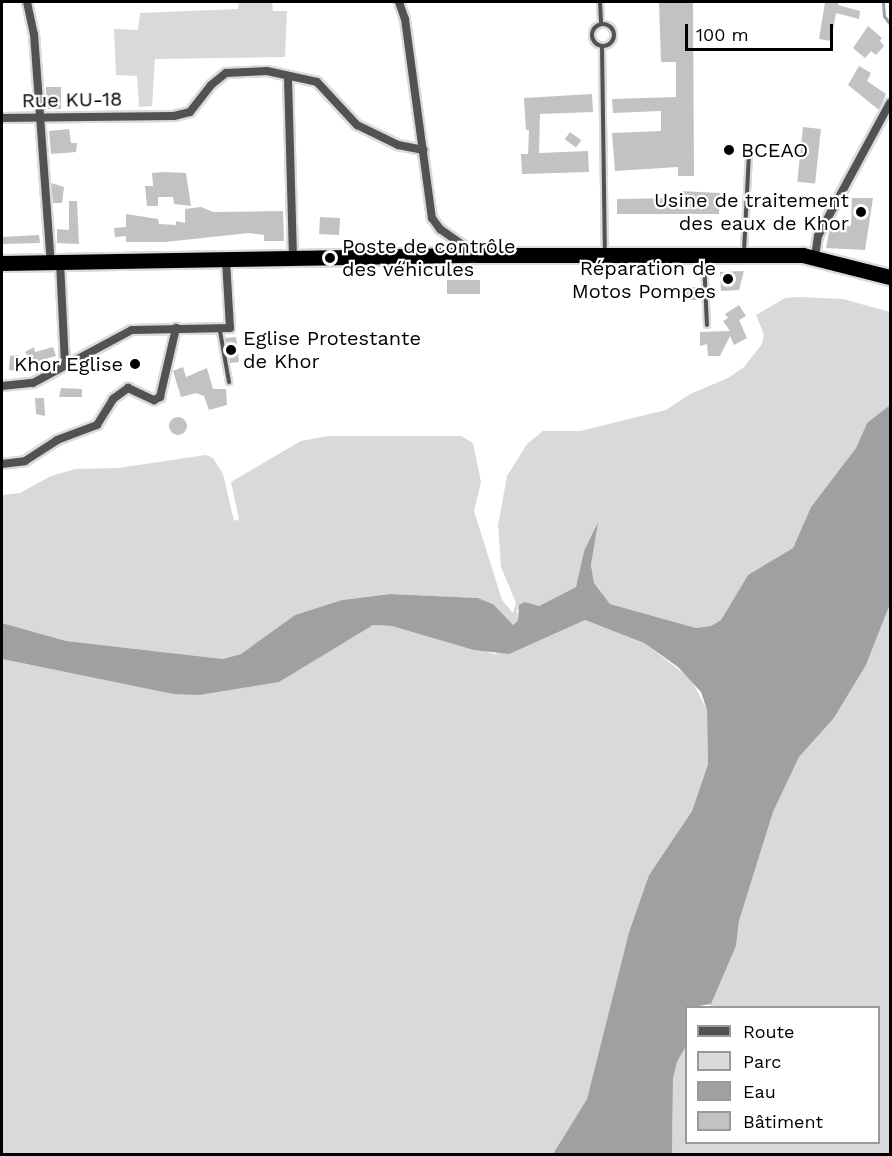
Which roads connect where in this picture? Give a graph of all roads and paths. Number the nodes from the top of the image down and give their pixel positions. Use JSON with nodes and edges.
{"nodes":[{"id":1,"x":27,"y":2,"type":"edge"},
{"id":2,"x":399,"y":2,"type":"edge"},
{"id":3,"x":600,"y":2,"type":"edge"},
{"id":4,"x":601,"y":24,"type":"junction"},
{"id":5,"x":602,"y":45,"type":"junction"},
{"id":6,"x":288,"y":78,"type":"junction"},
{"id":7,"x":891,"y":103,"type":"edge"},
{"id":8,"x":38,"y":116,"type":"junction"},
{"id":9,"x":2,"y":118,"type":"edge"},
{"id":10,"x":424,"y":150,"type":"junction"},
{"id":11,"x":749,"y":154,"type":"dead end"},
{"id":12,"x":704,"y":254,"type":"junction"},
{"id":13,"x":478,"y":255,"type":"junction"},
{"id":14,"x":605,"y":255,"type":"junction"},
{"id":15,"x":744,"y":255,"type":"junction"},
{"id":16,"x":815,"y":257,"type":"junction"},
{"id":17,"x":292,"y":260,"type":"junction"},
{"id":18,"x":226,"y":261,"type":"junction"},
{"id":19,"x":55,"y":262,"type":"junction"},
{"id":20,"x":2,"y":263,"type":"edge"},
{"id":21,"x":891,"y":277,"type":"edge"},
{"id":22,"x":707,"y":325,"type":"dead end"},
{"id":23,"x":176,"y":328,"type":"junction"},
{"id":24,"x":220,"y":331,"type":"junction"},
{"id":25,"x":65,"y":364,"type":"junction"},
{"id":26,"x":229,"y":381,"type":"dead end"},
{"id":27,"x":2,"y":386,"type":"edge"},
{"id":28,"x":2,"y":464,"type":"edge"}],
"edges":[{"from":1,"to":8,"type":"street"},
{"from":2,"to":10,"type":"street"},
{"from":3,"to":4,"type":"lane"},
{"from":4,"to":5,"type":"lane"},
{"from":4,"to":5,"type":"lane"},
{"from":5,"to":14,"type":"lane"},
{"from":6,"to":8,"type":"street","name":"Rue KU-18"},
{"from":6,"to":10,"type":"street","name":"Rue KU-18"},
{"from":6,"to":17,"type":"street"},
{"from":7,"to":16,"type":"street"},
{"from":8,"to":9,"type":"street","name":"Rue KU-18"},
{"from":8,"to":19,"type":"street"},
{"from":10,"to":13,"type":"street"},
{"from":11,"to":15,"type":"lane"},
{"from":12,"to":14,"type":"highway"},
{"from":12,"to":15,"type":"highway"},
{"from":12,"to":22,"type":"lane"},
{"from":13,"to":14,"type":"highway"},
{"from":13,"to":17,"type":"highway"},
{"from":15,"to":16,"type":"highway"},
{"from":16,"to":21,"type":"highway"},
{"from":17,"to":18,"type":"highway"},
{"from":18,"to":19,"type":"highway"},
{"from":18,"to":24,"type":"street"},
{"from":19,"to":20,"type":"highway"},
{"from":19,"to":25,"type":"street"},
{"from":23,"to":24,"type":"street"},
{"from":23,"to":25,"type":"street"},
{"from":23,"to":28,"type":"street"},
{"from":24,"to":26,"type":"lane"},
{"from":25,"to":27,"type":"street"}]}
